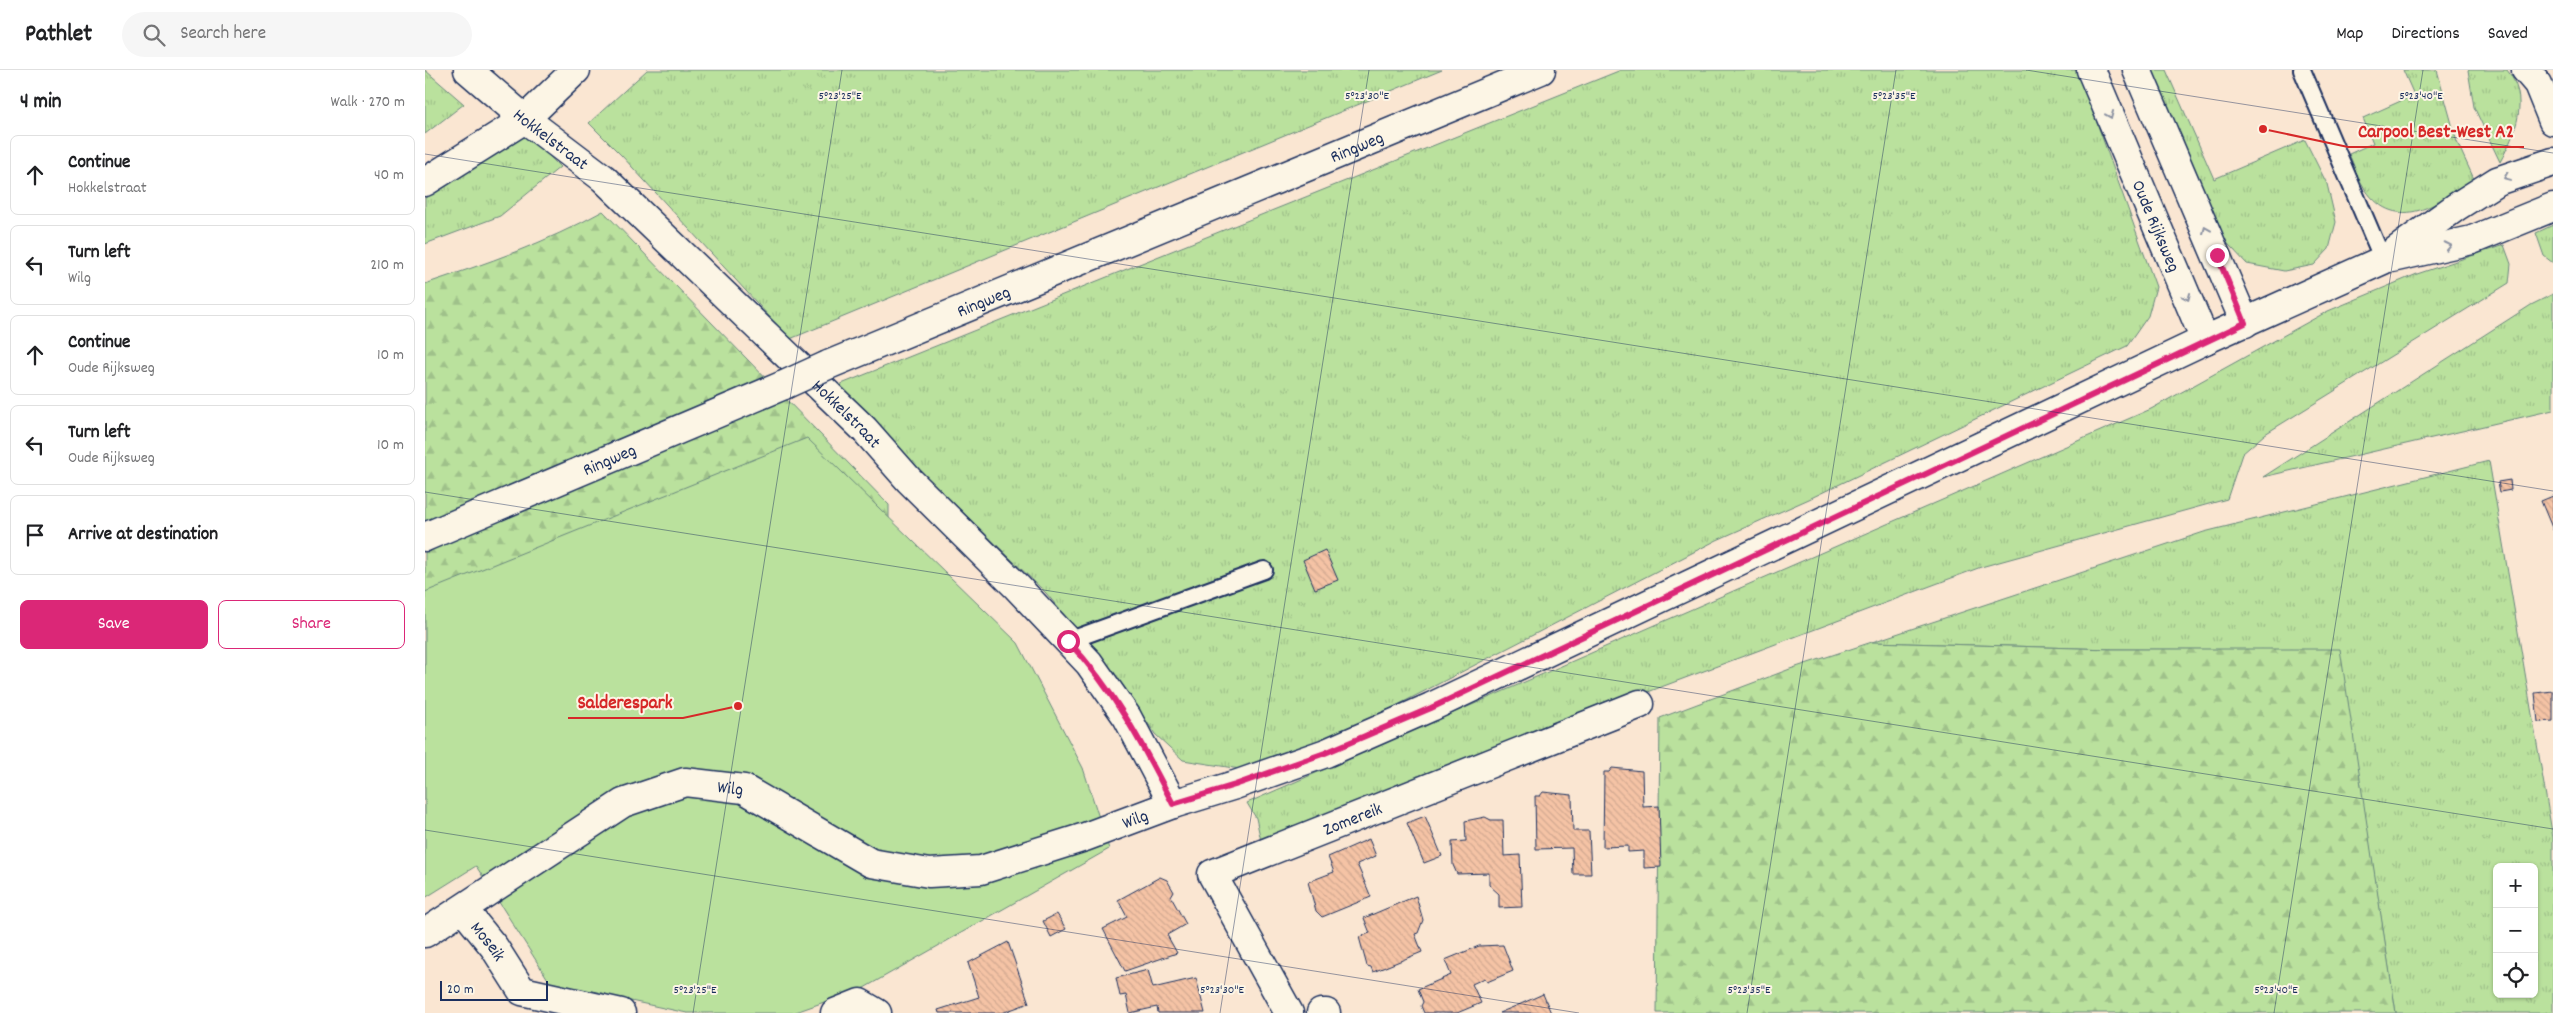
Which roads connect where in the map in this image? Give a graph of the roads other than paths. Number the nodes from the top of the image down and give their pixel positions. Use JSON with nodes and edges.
{"nodes":[{"id":1,"x":468,"y":70,"type":"edge"},
{"id":2,"x":576,"y":70,"type":"edge"},
{"id":3,"x":1541,"y":70,"type":"edge"},
{"id":4,"x":2091,"y":70,"type":"edge"},
{"id":5,"x":2137,"y":70,"type":"edge"},
{"id":6,"x":2302,"y":70,"type":"edge"},
{"id":7,"x":2526,"y":70,"type":"edge"},
{"id":8,"x":525,"y":119,"type":"junction"},
{"id":9,"x":2553,"y":121,"type":"edge"},
{"id":10,"x":2553,"y":162,"type":"edge"},
{"id":11,"x":425,"y":182,"type":"edge"},
{"id":12,"x":2553,"y":207,"type":"edge"},
{"id":13,"x":2383,"y":260,"type":"junction"},
{"id":14,"x":2245,"y":323,"type":"junction"},
{"id":15,"x":2205,"y":340,"type":"junction"},
{"id":16,"x":425,"y":537,"type":"edge"},
{"id":17,"x":1265,"y":570,"type":"dead end"},
{"id":18,"x":1068,"y":641,"type":"junction"},
{"id":19,"x":1640,"y":704,"type":"dead end"},
{"id":20,"x":1173,"y":804,"type":"junction"},
{"id":21,"x":463,"y":909,"type":"junction"},
{"id":22,"x":425,"y":932,"type":"edge"},
{"id":23,"x":621,"y":1013,"type":"edge"},
{"id":24,"x":835,"y":1013,"type":"edge"},
{"id":25,"x":877,"y":1013,"type":"edge"},
{"id":26,"x":1289,"y":1013,"type":"edge"},
{"id":27,"x":1321,"y":1013,"type":"edge"},
{"id":28,"x":1326,"y":1013,"type":"edge"}],
"edges":[{"from":1,"to":8,"type":"street","name":"Hokkelstraat"},
{"from":2,"to":8,"type":"street"},
{"from":3,"to":16,"type":"street","name":"Ringweg","bridge":true},
{"from":4,"to":15,"type":"street","name":"Oude Rijksweg","one_way":true},
{"from":14,"to":5,"type":"street","one_way":true},
{"from":6,"to":13,"type":"lane"},
{"from":7,"to":9,"type":"street"},
{"from":8,"to":11,"type":"street"},
{"from":8,"to":18,"type":"street","name":"Hokkelstraat"},
{"from":10,"to":13,"type":"street","one_way":true},
{"from":13,"to":12,"type":"street","one_way":true},
{"from":13,"to":14,"type":"street"},
{"from":14,"to":15,"type":"street"},
{"from":15,"to":20,"type":"street","name":"Wilg"},
{"from":17,"to":18,"type":"lane"},
{"from":18,"to":20,"type":"street","name":"Hokkelstraat"},
{"from":19,"to":26,"type":"street","name":"Zomereik"},
{"from":20,"to":21,"type":"street","name":"Wilg"},
{"from":21,"to":22,"type":"street","name":"Wilg"},
{"from":21,"to":23,"type":"street","name":"Moseik"},
{"from":24,"to":25,"type":"street"},
{"from":27,"to":28,"type":"street"}]}
